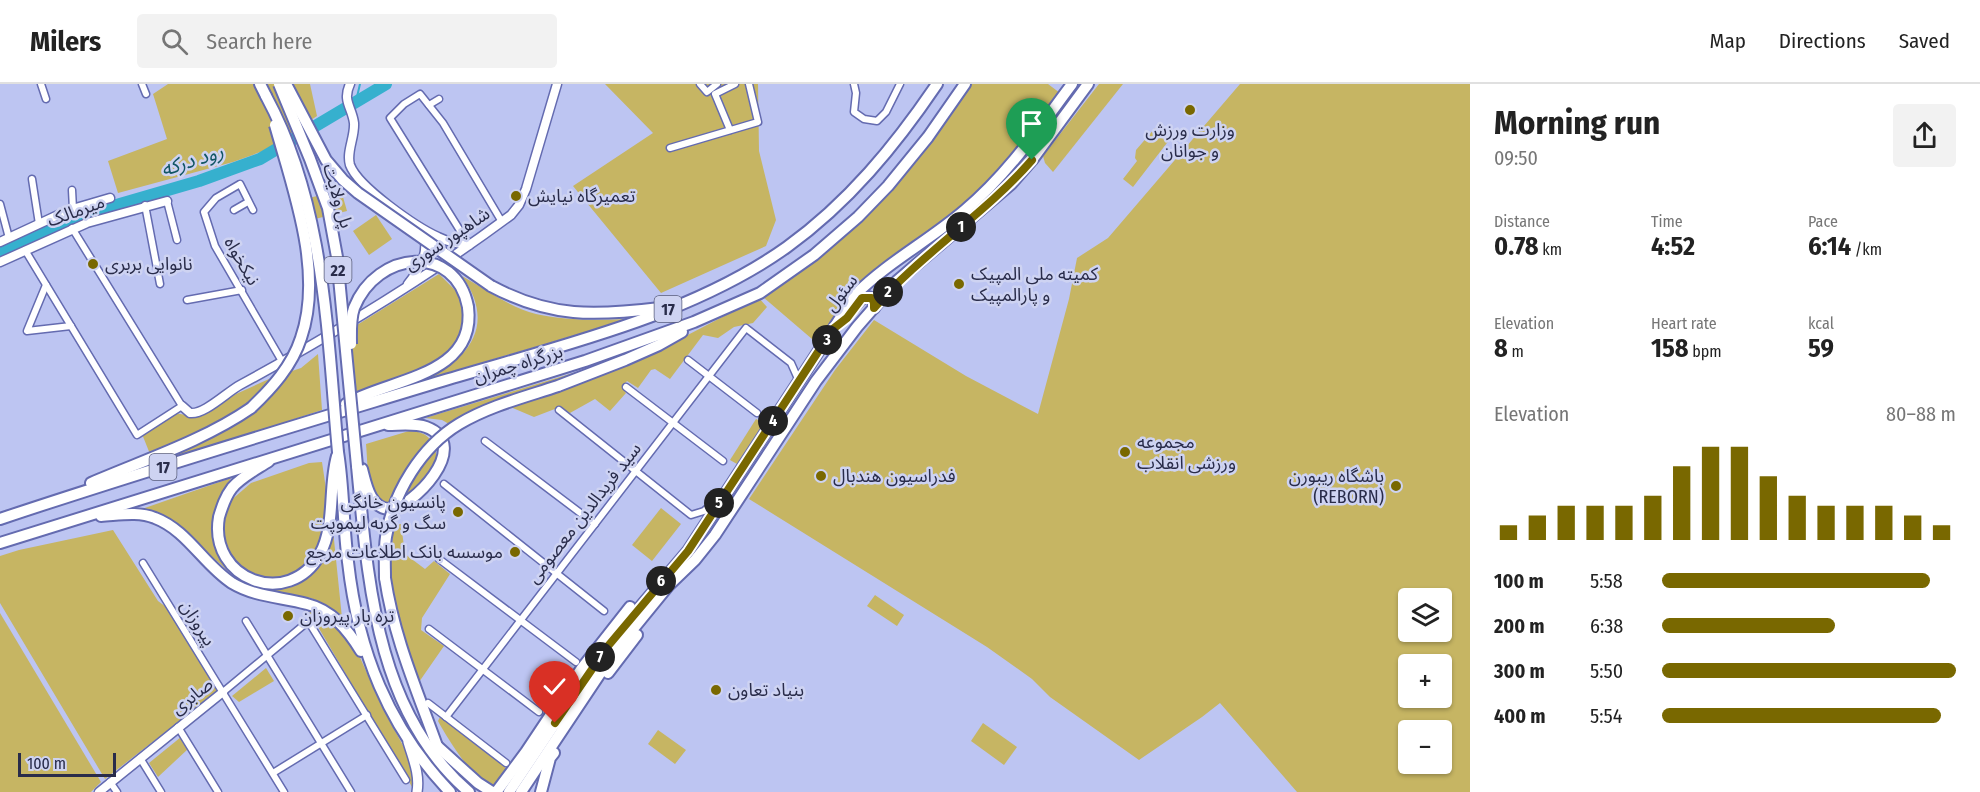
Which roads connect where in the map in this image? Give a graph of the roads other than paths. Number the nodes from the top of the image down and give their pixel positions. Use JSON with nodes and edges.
{"nodes":[{"id":1,"x":41,"y":84,"type":"edge"},
{"id":2,"x":142,"y":84,"type":"edge"},
{"id":3,"x":260,"y":84,"type":"edge"},
{"id":4,"x":279,"y":84,"type":"edge"},
{"id":5,"x":286,"y":84,"type":"edge"},
{"id":6,"x":350,"y":84,"type":"edge"},
{"id":7,"x":557,"y":84,"type":"edge"},
{"id":8,"x":700,"y":84,"type":"edge"},
{"id":9,"x":717,"y":84,"type":"edge"},
{"id":10,"x":735,"y":84,"type":"edge"},
{"id":11,"x":749,"y":84,"type":"edge"},
{"id":12,"x":854,"y":84,"type":"edge"},
{"id":13,"x":900,"y":84,"type":"edge"},
{"id":14,"x":937,"y":84,"type":"edge"},
{"id":15,"x":965,"y":84,"type":"edge"},
{"id":16,"x":1072,"y":84,"type":"edge"},
{"id":17,"x":1088,"y":84,"type":"edge"},
{"id":18,"x":719,"y":93,"type":"junction"},
{"id":19,"x":146,"y":94,"type":"dead end"},
{"id":20,"x":266,"y":96,"type":"junction"},
{"id":21,"x":46,"y":99,"type":"dead end"},
{"id":22,"x":439,"y":99,"type":"dead end"},
{"id":23,"x":429,"y":105,"type":"junction"},
{"id":24,"x":730,"y":130,"type":"junction"},
{"id":25,"x":670,"y":148,"type":"dead end"},
{"id":26,"x":32,"y":179,"type":"dead end"},
{"id":27,"x":72,"y":190,"type":"dead end"},
{"id":28,"x":110,"y":198,"type":"dead end"},
{"id":29,"x":167,"y":201,"type":"joint"},
{"id":30,"x":248,"y":202,"type":"junction"},
{"id":31,"x":0,"y":204,"type":"edge"},
{"id":32,"x":145,"y":206,"type":"junction"},
{"id":33,"x":73,"y":209,"type":"junction"},
{"id":34,"x":234,"y":210,"type":"dead end"},
{"id":35,"x":253,"y":210,"type":"dead end"},
{"id":36,"x":502,"y":222,"type":"junction"},
{"id":37,"x":39,"y":224,"type":"junction"},
{"id":38,"x":418,"y":225,"type":"junction"},
{"id":39,"x":72,"y":228,"type":"junction"},
{"id":40,"x":9,"y":238,"type":"junction"},
{"id":41,"x":177,"y":240,"type":"dead end"},
{"id":42,"x":0,"y":242,"type":"edge"},
{"id":43,"x":470,"y":245,"type":"junction"},
{"id":44,"x":25,"y":250,"type":"junction"},
{"id":45,"x":0,"y":262,"type":"edge"},
{"id":46,"x":421,"y":266,"type":"junction"},
{"id":47,"x":440,"y":266,"type":"junction"},
{"id":48,"x":429,"y":273,"type":"junction"},
{"id":49,"x":160,"y":284,"type":"dead end"},
{"id":50,"x":46,"y":285,"type":"junction"},
{"id":51,"x":406,"y":287,"type":"junction"},
{"id":52,"x":242,"y":290,"type":"junction"},
{"id":53,"x":187,"y":300,"type":"dead end"},
{"id":54,"x":678,"y":306,"type":"junction"},
{"id":55,"x":874,"y":308,"type":"junction"},
{"id":56,"x":694,"y":322,"type":"junction"},
{"id":57,"x":71,"y":326,"type":"junction"},
{"id":58,"x":833,"y":329,"type":"junction"},
{"id":59,"x":688,"y":360,"type":"dead end"},
{"id":60,"x":283,"y":363,"type":"junction"},
{"id":61,"x":709,"y":376,"type":"junction"},
{"id":62,"x":799,"y":381,"type":"junction"},
{"id":63,"x":350,"y":384,"type":"junction"},
{"id":64,"x":626,"y":387,"type":"dead end"},
{"id":65,"x":182,"y":406,"type":"junction"},
{"id":66,"x":559,"y":410,"type":"dead end"},
{"id":67,"x":757,"y":413,"type":"dead end"},
{"id":68,"x":327,"y":416,"type":"junction"},
{"id":69,"x":673,"y":423,"type":"junction"},
{"id":70,"x":376,"y":425,"type":"junction"},
{"id":71,"x":355,"y":441,"type":"junction"},
{"id":72,"x":485,"y":441,"type":"dead end"},
{"id":73,"x":338,"y":453,"type":"junction"},
{"id":74,"x":280,"y":454,"type":"junction"},
{"id":75,"x":723,"y":461,"type":"dead end"},
{"id":76,"x":636,"y":471,"type":"junction"},
{"id":77,"x":444,"y":484,"type":"dead end"},
{"id":78,"x":726,"y":492,"type":"junction"},
{"id":79,"x":63,"y":498,"type":"junction"},
{"id":80,"x":82,"y":517,"type":"junction"},
{"id":81,"x":0,"y":519,"type":"edge"},
{"id":82,"x":595,"y":524,"type":"junction"},
{"id":83,"x":0,"y":543,"type":"edge"},
{"id":84,"x":688,"y":551,"type":"junction"},
{"id":85,"x":438,"y":560,"type":"dead end"},
{"id":86,"x":695,"y":560,"type":"junction"},
{"id":87,"x":142,"y":563,"type":"dead end"},
{"id":88,"x":557,"y":574,"type":"junction"},
{"id":89,"x":604,"y":611,"type":"dead end"},
{"id":90,"x":246,"y":621,"type":"dead end"},
{"id":91,"x":520,"y":621,"type":"junction"},
{"id":92,"x":429,"y":629,"type":"dead end"},
{"id":93,"x":267,"y":656,"type":"junction"},
{"id":94,"x":576,"y":662,"type":"dead end"},
{"id":95,"x":369,"y":663,"type":"junction"},
{"id":96,"x":483,"y":670,"type":"junction"},
{"id":97,"x":591,"y":678,"type":"junction"},
{"id":98,"x":223,"y":692,"type":"junction"},
{"id":99,"x":428,"y":703,"type":"dead end"},
{"id":100,"x":408,"y":711,"type":"junction"},
{"id":101,"x":539,"y":712,"type":"dead end"},
{"id":102,"x":367,"y":715,"type":"junction"},
{"id":103,"x":446,"y":717,"type":"junction"},
{"id":104,"x":178,"y":728,"type":"junction"},
{"id":105,"x":406,"y":737,"type":"junction"},
{"id":106,"x":321,"y":743,"type":"junction"},
{"id":107,"x":437,"y":746,"type":"junction"},
{"id":108,"x":526,"y":752,"type":"junction"},
{"id":109,"x":140,"y":758,"type":"junction"},
{"id":110,"x":550,"y":758,"type":"junction"},
{"id":111,"x":506,"y":763,"type":"dead end"},
{"id":112,"x":273,"y":774,"type":"junction"},
{"id":113,"x":406,"y":780,"type":"dead end"},
{"id":114,"x":110,"y":782,"type":"junction"},
{"id":115,"x":466,"y":789,"type":"edge"},
{"id":116,"x":99,"y":792,"type":"edge"},
{"id":117,"x":117,"y":792,"type":"edge"},
{"id":118,"x":161,"y":792,"type":"edge"},
{"id":119,"x":218,"y":792,"type":"edge"},
{"id":120,"x":284,"y":792,"type":"edge"},
{"id":121,"x":351,"y":792,"type":"edge"},
{"id":122,"x":417,"y":792,"type":"edge"},
{"id":123,"x":450,"y":792,"type":"edge"},
{"id":124,"x":493,"y":792,"type":"edge"},
{"id":125,"x":507,"y":792,"type":"edge"},
{"id":126,"x":521,"y":792,"type":"edge"},
{"id":127,"x":527,"y":792,"type":"edge"},
{"id":128,"x":541,"y":792,"type":"edge"}],
"edges":[{"from":1,"to":21,"type":"street"},
{"from":2,"to":19,"type":"street"},
{"from":3,"to":20,"type":"main road","number":"22"},
{"from":4,"to":63,"type":"main road","name":"پل ولایت","number":"22","bridge":true},
{"from":5,"to":54,"type":"main road","bridge":true},
{"from":6,"to":38,"type":"street"},
{"from":7,"to":36,"type":"street","name":"شاهپور سوری"},
{"from":8,"to":9,"type":"street"},
{"from":9,"to":18,"type":"street"},
{"from":10,"to":18,"type":"street"},
{"from":11,"to":24,"type":"street"},
{"from":12,"to":13,"type":"street"},
{"from":14,"to":54,"type":"main road","name":"بزرگراه چمران","number":"17"},
{"from":15,"to":56,"type":"main road","name":"بزرگراه چمران","number":"17"},
{"from":16,"to":58,"type":"main road","name":"سئول"},
{"from":17,"to":55,"type":"main road","name":"سئول"},
{"from":18,"to":24,"type":"street"},
{"from":20,"to":73,"type":"main road","name":"پل ولایت","number":"22","bridge":true},
{"from":20,"to":79,"type":"main road","bridge":true},
{"from":22,"to":23,"type":"street"},
{"from":23,"to":36,"type":"street"},
{"from":23,"to":43,"type":"street"},
{"from":24,"to":25,"type":"street"},
{"from":26,"to":37,"type":"street"},
{"from":27,"to":33,"type":"street"},
{"from":28,"to":33,"type":"street","name":"میرمالک"},
{"from":29,"to":32,"type":"street","name":"میرمالک"},
{"from":29,"to":41,"type":"street"},
{"from":30,"to":34,"type":"street"},
{"from":30,"to":35,"type":"street"},
{"from":30,"to":52,"type":"street","name":"نیکخواه"},
{"from":31,"to":40,"type":"street"},
{"from":32,"to":39,"type":"street","name":"میرمالک"},
{"from":32,"to":49,"type":"street"},
{"from":33,"to":37,"type":"street","name":"میرمالک"},
{"from":36,"to":43,"type":"street","name":"شاهپور سوری"},
{"from":37,"to":40,"type":"street","name":"میرمالک"},
{"from":38,"to":43,"type":"street"},
{"from":38,"to":46,"type":"street"},
{"from":38,"to":47,"type":"street"},
{"from":39,"to":44,"type":"street","name":"میرمالک"},
{"from":39,"to":65,"type":"street"},
{"from":40,"to":42,"type":"street","name":"میرمالک"},
{"from":43,"to":47,"type":"street","name":"شاهپور سوری"},
{"from":44,"to":45,"type":"street","name":"میرمالک"},
{"from":44,"to":50,"type":"street"},
{"from":46,"to":48,"type":"street"},
{"from":46,"to":51,"type":"street"},
{"from":47,"to":48,"type":"street","name":"شاهپور سوری"},
{"from":48,"to":51,"type":"street","name":"شاهپور سوری"},
{"from":50,"to":57,"type":"street"},
{"from":50,"to":57,"type":"street"},
{"from":51,"to":60,"type":"street","name":"شاهپور سوری"},
{"from":52,"to":53,"type":"street"},
{"from":52,"to":60,"type":"street","name":"نیکخواه"},
{"from":54,"to":68,"type":"main road","name":"بزرگراه چمران","number":"17"},
{"from":55,"to":58,"type":"main road"},
{"from":55,"to":86,"type":"main road","name":"سئول"},
{"from":56,"to":70,"type":"main road","name":"بزرگراه چمران","number":"17"},
{"from":56,"to":107,"type":"main road","bridge":true},
{"from":57,"to":65,"type":"street"},
{"from":58,"to":62,"type":"main road","name":"سئول"},
{"from":59,"to":61,"type":"street"},
{"from":60,"to":65,"type":"street","name":"شاهپور سوری"},
{"from":61,"to":62,"type":"street","name":"سید فریدالدین معصومی"},
{"from":61,"to":67,"type":"street"},
{"from":61,"to":69,"type":"street","name":"سید فریدالدین معصومی"},
{"from":62,"to":78,"type":"main road","name":"سئول"},
{"from":63,"to":68,"type":"main road","bridge":true},
{"from":63,"to":71,"type":"main road","name":"پل ولایت","number":"22","bridge":true},
{"from":64,"to":69,"type":"street"},
{"from":66,"to":76,"type":"street"},
{"from":68,"to":79,"type":"main road","name":"بزرگراه چمران","number":"17"},
{"from":69,"to":75,"type":"street"},
{"from":69,"to":76,"type":"street","name":"سید فریدالدین معصومی"},
{"from":70,"to":71,"type":"main road"},
{"from":70,"to":74,"type":"main road","name":"بزرگراه چمران","number":"17"},
{"from":71,"to":100,"type":"main road","name":"پل ولایت","number":"22","bridge":true},
{"from":72,"to":82,"type":"street"},
{"from":73,"to":74,"type":"main road"},
{"from":73,"to":95,"type":"main road","number":"22"},
{"from":74,"to":80,"type":"main road","name":"بزرگراه چمران","number":"17"},
{"from":76,"to":78,"type":"street"},
{"from":76,"to":82,"type":"street","name":"سید فریدالدین معصومی"},
{"from":77,"to":88,"type":"street"},
{"from":78,"to":84,"type":"main road","name":"سئول"},
{"from":79,"to":81,"type":"main road","name":"بزرگراه چمران","number":"17"},
{"from":80,"to":83,"type":"main road","name":"بزرگراه چمران","number":"17"},
{"from":80,"to":95,"type":"main road"},
{"from":82,"to":88,"type":"street","name":"سید فریدالدین معصومی"},
{"from":84,"to":97,"type":"main road","name":"سئول"},
{"from":84,"to":108,"type":"main road"},
{"from":85,"to":91,"type":"street"},
{"from":86,"to":97,"type":"main road","name":"سئول"},
{"from":86,"to":110,"type":"main road"},
{"from":87,"to":98,"type":"street","name":"پیروزان"},
{"from":88,"to":89,"type":"street"},
{"from":88,"to":91,"type":"street","name":"سید فریدالدین معصومی"},
{"from":90,"to":93,"type":"street"},
{"from":91,"to":94,"type":"street"},
{"from":91,"to":96,"type":"street","name":"سید فریدالدین معصومی"},
{"from":92,"to":96,"type":"street"},
{"from":93,"to":98,"type":"street","name":"صابری"},
{"from":93,"to":102,"type":"street","name":"صابری"},
{"from":93,"to":106,"type":"street"},
{"from":95,"to":105,"type":"main road","number":"22"},
{"from":96,"to":101,"type":"street"},
{"from":96,"to":103,"type":"street","name":"سید فریدالدین معصومی"},
{"from":97,"to":125,"type":"main road","name":"سئول"},
{"from":97,"to":126,"type":"main road","name":"سئول"},
{"from":98,"to":104,"type":"street","name":"صابری"},
{"from":98,"to":112,"type":"street","name":"پیروزان"},
{"from":99,"to":103,"type":"street"},
{"from":100,"to":107,"type":"main road"},
{"from":100,"to":115,"type":"main road","number":"22"},
{"from":102,"to":106,"type":"street"},
{"from":102,"to":113,"type":"street"},
{"from":103,"to":111,"type":"street"},
{"from":104,"to":109,"type":"street","name":"صابری"},
{"from":104,"to":119,"type":"street"},
{"from":105,"to":122,"type":"main road"},
{"from":105,"to":123,"type":"main road","number":"22"},
{"from":106,"to":112,"type":"street"},
{"from":106,"to":121,"type":"street"},
{"from":107,"to":115,"type":"main road"},
{"from":107,"to":124,"type":"main road"},
{"from":108,"to":124,"type":"main road"},
{"from":108,"to":125,"type":"main road"},
{"from":109,"to":114,"type":"street","name":"صابری"},
{"from":109,"to":118,"type":"street"},
{"from":110,"to":127,"type":"main road"},
{"from":110,"to":128,"type":"main road"},
{"from":112,"to":120,"type":"street","name":"پیروزان"},
{"from":114,"to":116,"type":"street","name":"صابری"},
{"from":114,"to":117,"type":"street"}]}
